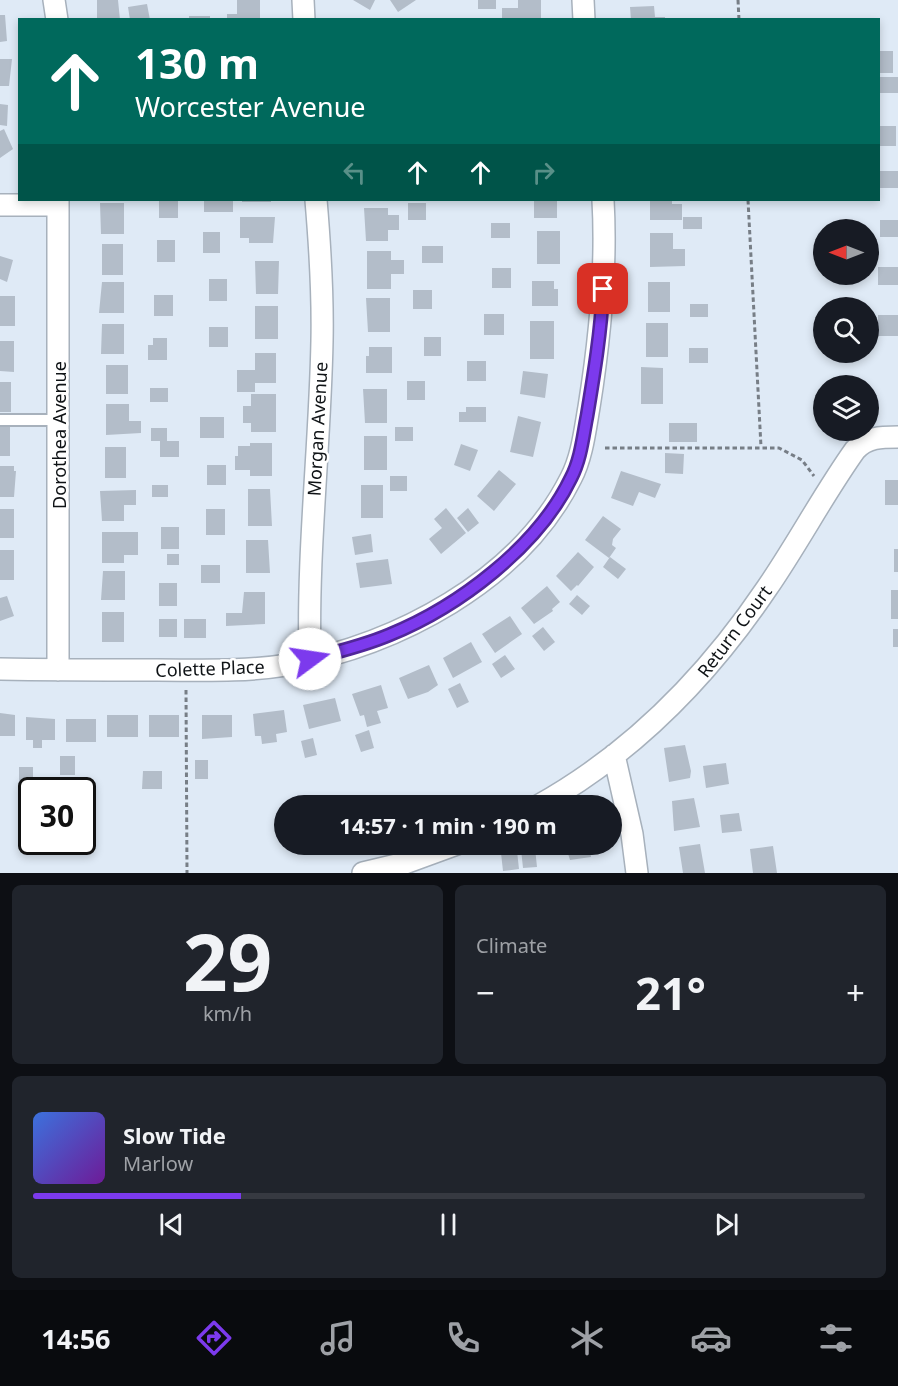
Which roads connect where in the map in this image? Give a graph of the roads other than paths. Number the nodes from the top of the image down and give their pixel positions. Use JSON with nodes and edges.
{"nodes":[{"id":1,"x":54,"y":0,"type":"edge"},
{"id":2,"x":303,"y":0,"type":"edge"},
{"id":3,"x":583,"y":0,"type":"edge"},
{"id":4,"x":57,"y":18,"type":"edge"},
{"id":5,"x":304,"y":18,"type":"edge"},
{"id":6,"x":584,"y":18,"type":"edge"},
{"id":7,"x":316,"y":201,"type":"edge"},
{"id":8,"x":603,"y":201,"type":"edge"},
{"id":9,"x":58,"y":202,"type":"edge"},
{"id":10,"x":0,"y":205,"type":"edge"},
{"id":11,"x":0,"y":420,"type":"edge"},
{"id":12,"x":59,"y":420,"type":"junction"},
{"id":13,"x":898,"y":437,"type":"edge"},
{"id":14,"x":310,"y":659,"type":"junction"},
{"id":15,"x":0,"y":669,"type":"edge"},
{"id":16,"x":58,"y":670,"type":"junction"},
{"id":17,"x":614,"y":755,"type":"junction"},
{"id":18,"x":554,"y":795,"type":"edge"},
{"id":19,"x":434,"y":855,"type":"edge"},
{"id":20,"x":406,"y":868,"type":"edge"},
{"id":21,"x":363,"y":873,"type":"edge"},
{"id":22,"x":637,"y":873,"type":"edge"}],
"edges":[{"from":1,"to":4,"type":"street"},
{"from":2,"to":5,"type":"street"},
{"from":3,"to":6,"type":"street"},
{"from":7,"to":14,"type":"street","name":"Morgan Avenue"},
{"from":8,"to":14,"type":"street","name":"Colette Place"},
{"from":9,"to":10,"type":"street"},
{"from":9,"to":12,"type":"street","name":"Dorothea Avenue"},
{"from":11,"to":12,"type":"lane"},
{"from":12,"to":16,"type":"street","name":"Dorothea Avenue"},
{"from":13,"to":17,"type":"street","name":"Return Court"},
{"from":14,"to":16,"type":"street","name":"Colette Place"},
{"from":15,"to":16,"type":"street","name":"Colette Place"},
{"from":17,"to":18,"type":"street","name":"Return Court"},
{"from":17,"to":22,"type":"street"},
{"from":19,"to":20,"type":"street"},
{"from":20,"to":21,"type":"street"}]}
